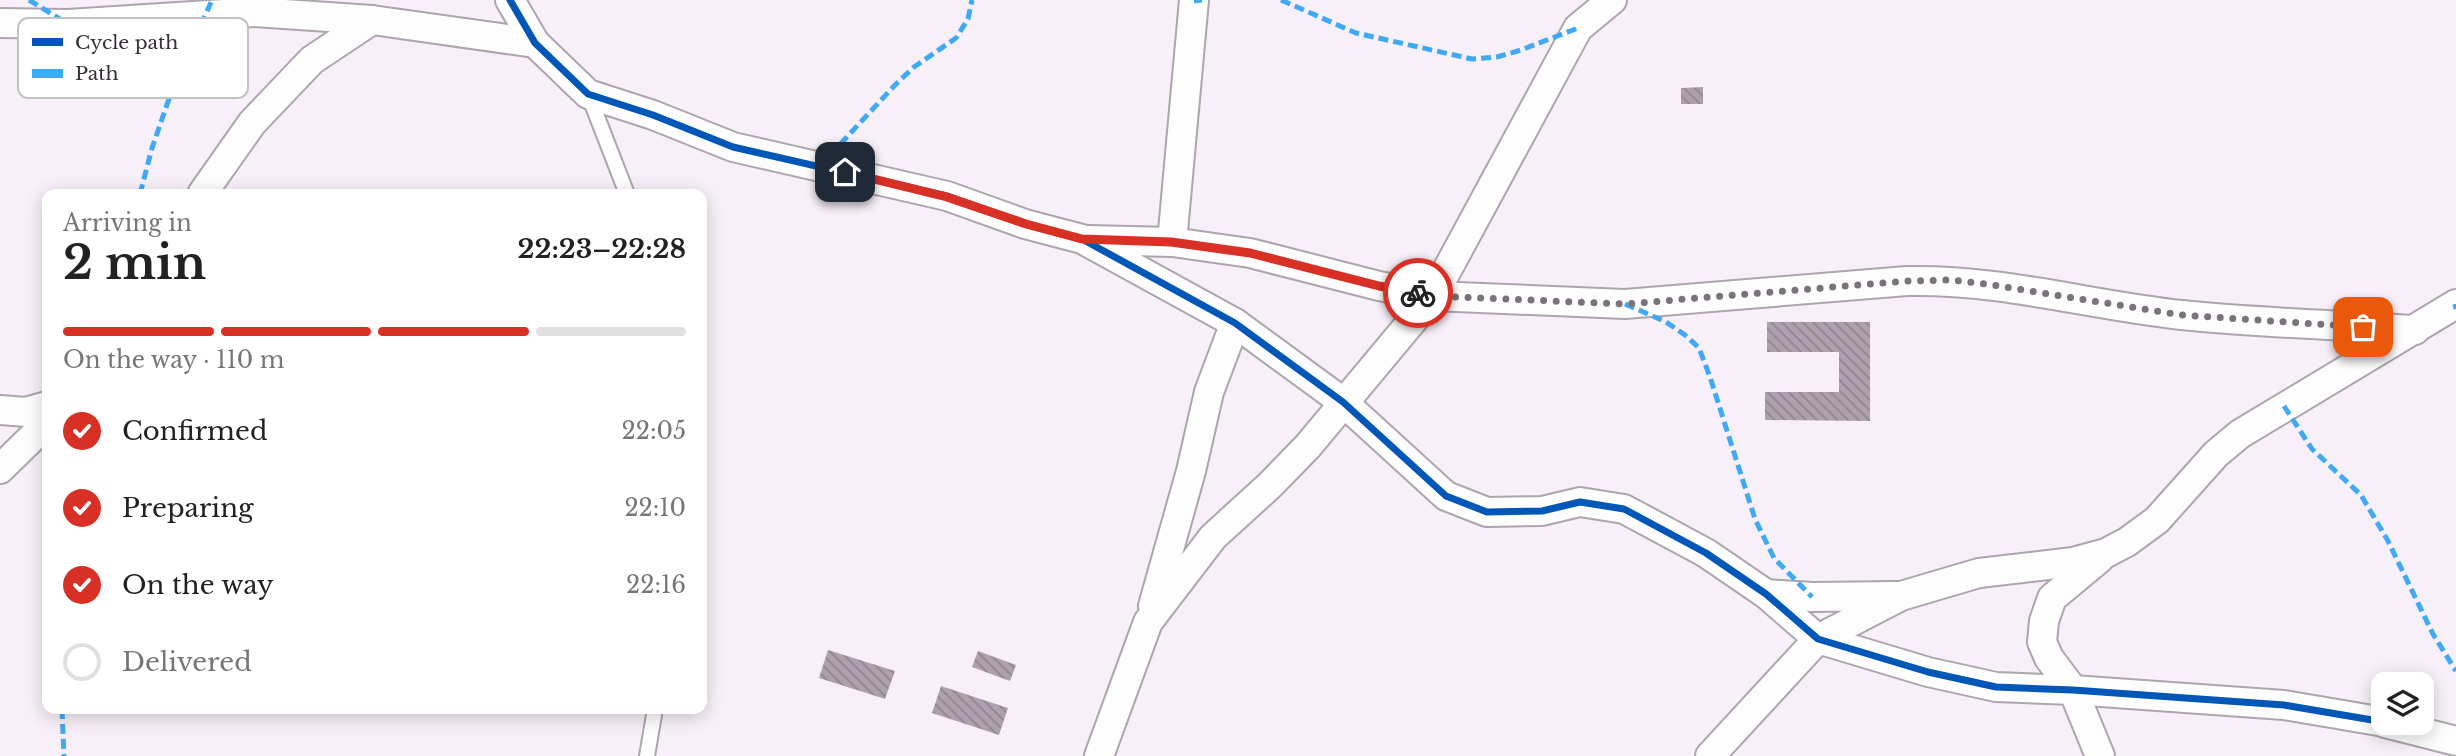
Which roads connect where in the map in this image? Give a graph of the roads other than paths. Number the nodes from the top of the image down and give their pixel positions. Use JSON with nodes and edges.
{"nodes":[{"id":1,"x":510,"y":0,"type":"edge"},
{"id":2,"x":1194,"y":0,"type":"edge"},
{"id":3,"x":1612,"y":0,"type":"edge"},
{"id":4,"x":162,"y":18,"type":"edge"},
{"id":5,"x":372,"y":20,"type":"junction"},
{"id":6,"x":0,"y":23,"type":"edge"},
{"id":7,"x":18,"y":23,"type":"edge"},
{"id":8,"x":535,"y":43,"type":"junction"},
{"id":9,"x":588,"y":94,"type":"junction"},
{"id":10,"x":205,"y":189,"type":"edge"},
{"id":11,"x":625,"y":189,"type":"edge"},
{"id":12,"x":1082,"y":239,"type":"junction"},
{"id":13,"x":1171,"y":242,"type":"junction"},
{"id":14,"x":1433,"y":296,"type":"junction"},
{"id":15,"x":2456,"y":303,"type":"edge"},
{"id":16,"x":1235,"y":323,"type":"junction"},
{"id":17,"x":2415,"y":330,"type":"junction"},
{"id":18,"x":1343,"y":402,"type":"junction"},
{"id":19,"x":42,"y":407,"type":"edge"},
{"id":20,"x":0,"y":410,"type":"edge"},
{"id":21,"x":42,"y":428,"type":"edge"},
{"id":22,"x":0,"y":469,"type":"edge"},
{"id":23,"x":2106,"y":552,"type":"junction"},
{"id":24,"x":1766,"y":594,"type":"junction"},
{"id":25,"x":1901,"y":596,"type":"junction"},
{"id":26,"x":1148,"y":622,"type":"junction"},
{"id":27,"x":1818,"y":639,"type":"junction"},
{"id":28,"x":2073,"y":690,"type":"junction"},
{"id":29,"x":654,"y":714,"type":"edge"},
{"id":30,"x":2371,"y":721,"type":"edge"},
{"id":31,"x":2432,"y":735,"type":"edge"},
{"id":32,"x":2456,"y":741,"type":"edge"},
{"id":33,"x":647,"y":756,"type":"edge"},
{"id":34,"x":1099,"y":756,"type":"edge"},
{"id":35,"x":1710,"y":756,"type":"edge"},
{"id":36,"x":2101,"y":756,"type":"edge"}],
"edges":[{"from":1,"to":8,"type":"street"},
{"from":2,"to":13,"type":"street"},
{"from":3,"to":14,"type":"street"},
{"from":4,"to":5,"type":"street"},
{"from":5,"to":8,"type":"street"},
{"from":5,"to":10,"type":"street"},
{"from":6,"to":7,"type":"street"},
{"from":8,"to":9,"type":"street"},
{"from":9,"to":11,"type":"lane"},
{"from":9,"to":12,"type":"street"},
{"from":12,"to":13,"type":"street"},
{"from":12,"to":16,"type":"street"},
{"from":13,"to":14,"type":"street"},
{"from":14,"to":17,"type":"street"},
{"from":14,"to":18,"type":"street"},
{"from":15,"to":17,"type":"street"},
{"from":16,"to":18,"type":"street"},
{"from":16,"to":26,"type":"street"},
{"from":17,"to":23,"type":"street"},
{"from":18,"to":24,"type":"street"},
{"from":18,"to":26,"type":"street"},
{"from":19,"to":20,"type":"street"},
{"from":21,"to":22,"type":"street"},
{"from":23,"to":25,"type":"street"},
{"from":23,"to":28,"type":"street"},
{"from":24,"to":25,"type":"street"},
{"from":24,"to":27,"type":"street"},
{"from":25,"to":27,"type":"street"},
{"from":26,"to":34,"type":"street"},
{"from":27,"to":28,"type":"street"},
{"from":27,"to":35,"type":"street"},
{"from":28,"to":30,"type":"street"},
{"from":28,"to":36,"type":"street"},
{"from":29,"to":33,"type":"lane"},
{"from":31,"to":32,"type":"street"}]}
